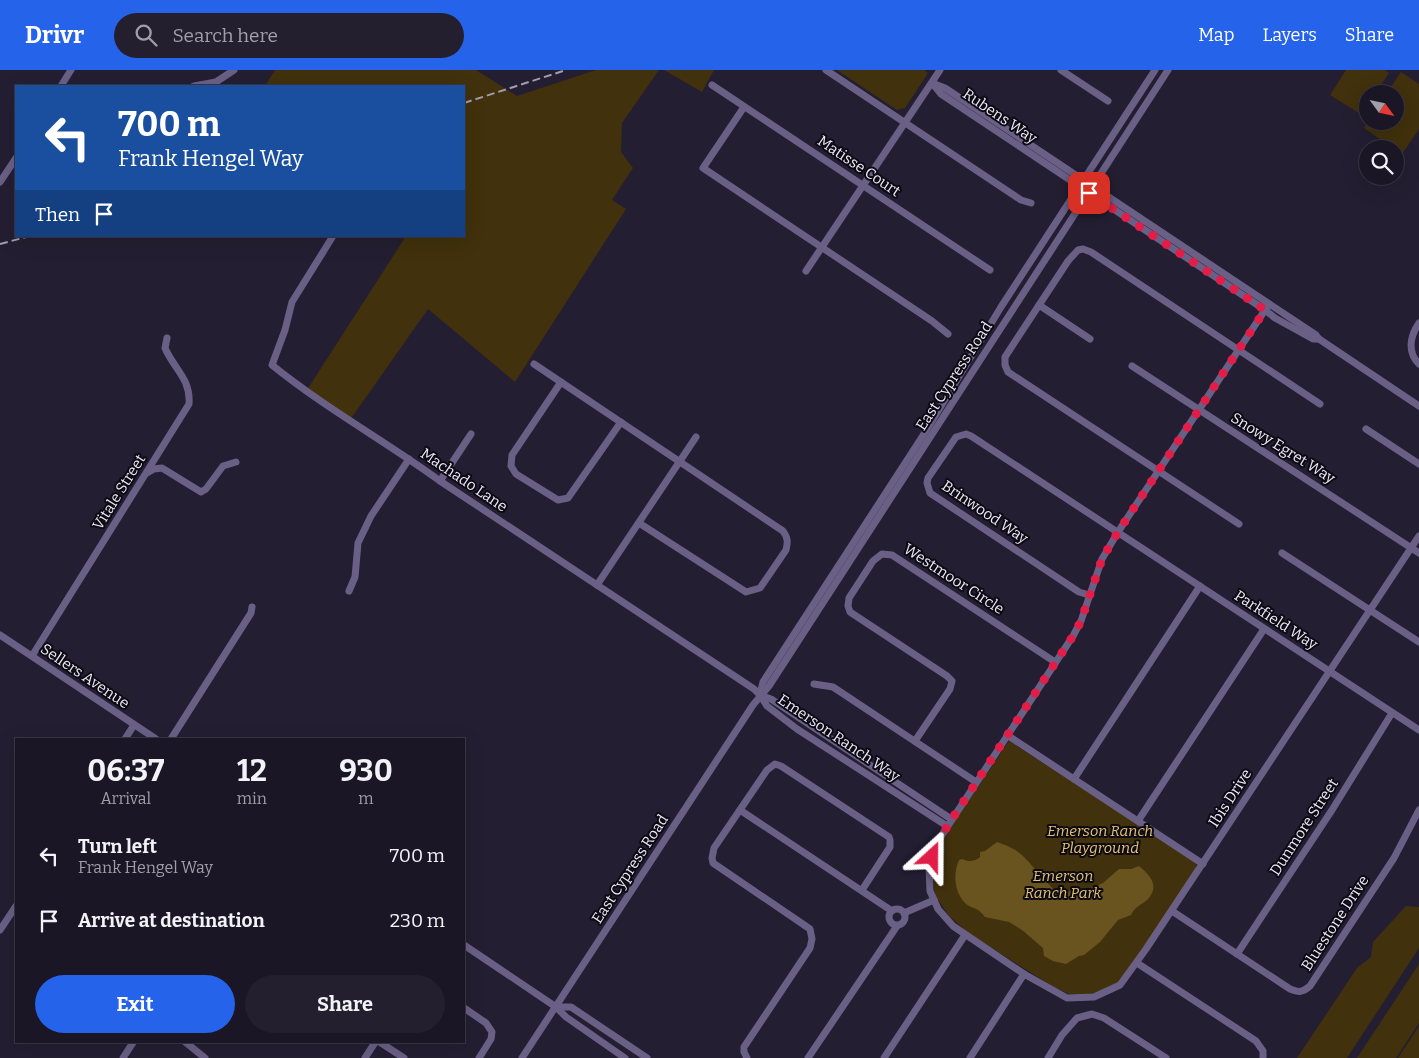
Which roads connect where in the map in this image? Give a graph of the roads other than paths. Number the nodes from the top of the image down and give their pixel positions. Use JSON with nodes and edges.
{"nodes":[{"id":1,"x":71,"y":70,"type":"edge"},
{"id":2,"x":234,"y":70,"type":"edge"},
{"id":3,"x":826,"y":70,"type":"edge"},
{"id":4,"x":940,"y":70,"type":"edge"},
{"id":5,"x":1060,"y":70,"type":"edge"},
{"id":6,"x":1154,"y":70,"type":"edge"},
{"id":7,"x":1168,"y":70,"type":"edge"},
{"id":8,"x":932,"y":83,"type":"junction"},
{"id":9,"x":62,"y":85,"type":"edge"},
{"id":10,"x":200,"y":85,"type":"edge"},
{"id":11,"x":712,"y":85,"type":"dead end"},
{"id":12,"x":1108,"y":101,"type":"dead end"},
{"id":13,"x":744,"y":107,"type":"junction"},
{"id":14,"x":905,"y":124,"type":"junction"},
{"id":15,"x":15,"y":160,"type":"edge"},
{"id":16,"x":0,"y":182,"type":"edge"},
{"id":17,"x":1081,"y":183,"type":"junction"},
{"id":18,"x":864,"y":186,"type":"junction"},
{"id":19,"x":1091,"y":189,"type":"junction"},
{"id":20,"x":1031,"y":203,"type":"dead end"},
{"id":21,"x":333,"y":237,"type":"edge"},
{"id":22,"x":822,"y":247,"type":"junction"},
{"id":23,"x":990,"y":270,"type":"dead end"},
{"id":24,"x":806,"y":271,"type":"dead end"},
{"id":25,"x":1039,"y":305,"type":"junction"},
{"id":26,"x":1267,"y":307,"type":"junction"},
{"id":27,"x":1419,"y":323,"type":"edge"},
{"id":28,"x":948,"y":334,"type":"dead end"},
{"id":29,"x":167,"y":338,"type":"dead end"},
{"id":30,"x":1090,"y":339,"type":"dead end"},
{"id":31,"x":1238,"y":349,"type":"junction"},
{"id":32,"x":534,"y":364,"type":"dead end"},
{"id":33,"x":1419,"y":364,"type":"edge"},
{"id":34,"x":1132,"y":366,"type":"dead end"},
{"id":35,"x":561,"y":382,"type":"junction"},
{"id":36,"x":1320,"y":404,"type":"dead end"},
{"id":37,"x":1419,"y":406,"type":"edge"},
{"id":38,"x":1199,"y":411,"type":"junction"},
{"id":39,"x":621,"y":422,"type":"junction"},
{"id":40,"x":1366,"y":429,"type":"dead end"},
{"id":41,"x":471,"y":434,"type":"dead end"},
{"id":42,"x":696,"y":437,"type":"dead end"},
{"id":43,"x":410,"y":459,"type":"junction"},
{"id":44,"x":236,"y":462,"type":"dead end"},
{"id":45,"x":680,"y":462,"type":"junction"},
{"id":46,"x":1419,"y":464,"type":"edge"},
{"id":47,"x":1159,"y":471,"type":"junction"},
{"id":48,"x":147,"y":473,"type":"junction"},
{"id":49,"x":440,"y":482,"type":"junction"},
{"id":50,"x":639,"y":523,"type":"junction"},
{"id":51,"x":1239,"y":524,"type":"dead end"},
{"id":52,"x":1118,"y":532,"type":"junction"},
{"id":53,"x":1419,"y":536,"type":"edge"},
{"id":54,"x":1411,"y":548,"type":"junction"},
{"id":55,"x":1282,"y":553,"type":"dead end"},
{"id":56,"x":1419,"y":553,"type":"edge"},
{"id":57,"x":597,"y":586,"type":"junction"},
{"id":58,"x":1200,"y":586,"type":"junction"},
{"id":59,"x":348,"y":591,"type":"dead end"},
{"id":60,"x":1089,"y":596,"type":"junction"},
{"id":61,"x":252,"y":607,"type":"dead end"},
{"id":62,"x":1370,"y":610,"type":"junction"},
{"id":63,"x":1264,"y":628,"type":"junction"},
{"id":64,"x":0,"y":635,"type":"edge"},
{"id":65,"x":1419,"y":642,"type":"edge"},
{"id":66,"x":32,"y":656,"type":"junction"},
{"id":67,"x":1055,"y":662,"type":"junction"},
{"id":68,"x":1330,"y":672,"type":"junction"},
{"id":69,"x":814,"y":684,"type":"dead end"},
{"id":70,"x":760,"y":695,"type":"junction"},
{"id":71,"x":1392,"y":713,"type":"junction"},
{"id":72,"x":134,"y":725,"type":"junction"},
{"id":73,"x":1419,"y":730,"type":"edge"},
{"id":74,"x":1007,"y":735,"type":"junction"},
{"id":75,"x":126,"y":738,"type":"edge"},
{"id":76,"x":154,"y":738,"type":"edge"},
{"id":77,"x":172,"y":738,"type":"edge"},
{"id":78,"x":915,"y":741,"type":"junction"},
{"id":79,"x":1074,"y":779,"type":"junction"},
{"id":80,"x":976,"y":782,"type":"junction"},
{"id":81,"x":740,"y":810,"type":"junction"},
{"id":82,"x":1419,"y":810,"type":"edge"},
{"id":83,"x":952,"y":819,"type":"junction"},
{"id":84,"x":1138,"y":821,"type":"junction"},
{"id":85,"x":947,"y":826,"type":"junction"},
{"id":86,"x":1203,"y":864,"type":"junction"},
{"id":87,"x":862,"y":890,"type":"junction"},
{"id":88,"x":934,"y":900,"type":"junction"},
{"id":89,"x":15,"y":908,"type":"edge"},
{"id":90,"x":892,"y":910,"type":"junction"},
{"id":91,"x":1172,"y":911,"type":"junction"},
{"id":92,"x":904,"y":913,"type":"junction"},
{"id":93,"x":897,"y":926,"type":"junction"},
{"id":94,"x":0,"y":930,"type":"edge"},
{"id":95,"x":965,"y":935,"type":"junction"},
{"id":96,"x":465,"y":946,"type":"edge"},
{"id":97,"x":1237,"y":954,"type":"junction"},
{"id":98,"x":1137,"y":963,"type":"junction"},
{"id":99,"x":1024,"y":974,"type":"junction"},
{"id":100,"x":556,"y":1007,"type":"junction"},
{"id":101,"x":465,"y":1009,"type":"edge"},
{"id":102,"x":133,"y":1043,"type":"edge"},
{"id":103,"x":186,"y":1043,"type":"edge"},
{"id":104,"x":376,"y":1043,"type":"edge"},
{"id":105,"x":380,"y":1043,"type":"edge"},
{"id":106,"x":123,"y":1058,"type":"edge"},
{"id":107,"x":205,"y":1058,"type":"edge"},
{"id":108,"x":365,"y":1058,"type":"edge"},
{"id":109,"x":404,"y":1058,"type":"edge"},
{"id":110,"x":479,"y":1058,"type":"edge"},
{"id":111,"x":522,"y":1058,"type":"edge"},
{"id":112,"x":625,"y":1058,"type":"edge"},
{"id":113,"x":646,"y":1058,"type":"edge"},
{"id":114,"x":747,"y":1058,"type":"edge"},
{"id":115,"x":808,"y":1058,"type":"edge"},
{"id":116,"x":884,"y":1058,"type":"edge"},
{"id":117,"x":970,"y":1058,"type":"edge"},
{"id":118,"x":1048,"y":1058,"type":"edge"},
{"id":119,"x":1166,"y":1058,"type":"edge"},
{"id":120,"x":1263,"y":1058,"type":"edge"}],
"edges":[{"from":1,"to":9,"type":"street"},
{"from":2,"to":10,"type":"street"},
{"from":3,"to":14,"type":"street"},
{"from":4,"to":8,"type":"street"},
{"from":5,"to":12,"type":"street"},
{"from":6,"to":17,"type":"street","name":"East Cypress Road"},
{"from":7,"to":19,"type":"street","name":"East Cypress Road"},
{"from":8,"to":14,"type":"street"},
{"from":8,"to":17,"type":"street","name":"Rubens Way"},
{"from":11,"to":13,"type":"street","name":"Matisse Court"},
{"from":13,"to":18,"type":"street","name":"Matisse Court"},
{"from":13,"to":22,"type":"street"},
{"from":14,"to":18,"type":"street"},
{"from":14,"to":20,"type":"street"},
{"from":15,"to":16,"type":"street"},
{"from":17,"to":19,"type":"street","name":"Rubens Way"},
{"from":17,"to":70,"type":"street","name":"East Cypress Road"},
{"from":18,"to":22,"type":"street"},
{"from":18,"to":23,"type":"street","name":"Matisse Court"},
{"from":19,"to":26,"type":"street","name":"Rubens Way"},
{"from":19,"to":70,"type":"street","name":"East Cypress Road"},
{"from":21,"to":43,"type":"street","name":"Machado Lane"},
{"from":22,"to":24,"type":"street"},
{"from":22,"to":28,"type":"street"},
{"from":25,"to":30,"type":"street"},
{"from":25,"to":31,"type":"street"},
{"from":25,"to":47,"type":"street"},
{"from":26,"to":31,"type":"street"},
{"from":26,"to":37,"type":"street","name":"Rubens Way"},
{"from":27,"to":33,"type":"street"},
{"from":29,"to":48,"type":"street","name":"Vitale Street"},
{"from":31,"to":36,"type":"street"},
{"from":31,"to":38,"type":"street"},
{"from":32,"to":35,"type":"street"},
{"from":34,"to":38,"type":"street","name":"Snowy Egret Way"},
{"from":35,"to":39,"type":"street"},
{"from":35,"to":39,"type":"street"},
{"from":38,"to":47,"type":"street"},
{"from":38,"to":54,"type":"street","name":"Snowy Egret Way"},
{"from":39,"to":45,"type":"street"},
{"from":40,"to":46,"type":"street"},
{"from":41,"to":49,"type":"street"},
{"from":42,"to":45,"type":"street"},
{"from":43,"to":49,"type":"street","name":"Machado Lane"},
{"from":43,"to":59,"type":"street"},
{"from":44,"to":48,"type":"street"},
{"from":45,"to":50,"type":"street"},
{"from":45,"to":50,"type":"street"},
{"from":47,"to":51,"type":"street"},
{"from":47,"to":52,"type":"street"},
{"from":48,"to":66,"type":"street","name":"Vitale Street"},
{"from":49,"to":57,"type":"street","name":"Machado Lane"},
{"from":50,"to":57,"type":"street"},
{"from":52,"to":58,"type":"street","name":"Parkfield Way"},
{"from":52,"to":60,"type":"street"},
{"from":52,"to":60,"type":"street","name":"Brinwood Way"},
{"from":53,"to":54,"type":"street","name":"Ibis Drive"},
{"from":54,"to":56,"type":"street","name":"Snowy Egret Way"},
{"from":54,"to":62,"type":"street","name":"Ibis Drive"},
{"from":55,"to":62,"type":"street"},
{"from":57,"to":70,"type":"street","name":"Machado Lane"},
{"from":58,"to":63,"type":"street","name":"Parkfield Way"},
{"from":58,"to":79,"type":"street"},
{"from":60,"to":67,"type":"street"},
{"from":61,"to":77,"type":"street"},
{"from":62,"to":65,"type":"street"},
{"from":62,"to":68,"type":"street","name":"Ibis Drive"},
{"from":63,"to":68,"type":"street","name":"Parkfield Way"},
{"from":63,"to":84,"type":"street"},
{"from":64,"to":66,"type":"street","name":"Sellers Avenue"},
{"from":66,"to":72,"type":"street","name":"Sellers Avenue"},
{"from":67,"to":74,"type":"street"},
{"from":67,"to":78,"type":"street","name":"Westmoor Circle"},
{"from":68,"to":71,"type":"street","name":"Parkfield Way"},
{"from":68,"to":86,"type":"street","name":"Ibis Drive"},
{"from":69,"to":78,"type":"street"},
{"from":70,"to":83,"type":"street","name":"Emerson Ranch Way"},
{"from":70,"to":85,"type":"street","name":"Emerson Ranch Way"},
{"from":70,"to":100,"type":"street","name":"East Cypress Road"},
{"from":71,"to":73,"type":"street","name":"Parkfield Way"},
{"from":71,"to":97,"type":"street","name":"Dunmore Street"},
{"from":72,"to":75,"type":"street"},
{"from":72,"to":76,"type":"street","name":"Sellers Avenue"},
{"from":74,"to":79,"type":"street"},
{"from":74,"to":80,"type":"street"},
{"from":78,"to":80,"type":"street"},
{"from":79,"to":84,"type":"street"},
{"from":80,"to":83,"type":"street"},
{"from":81,"to":87,"type":"street"},
{"from":81,"to":87,"type":"street"},
{"from":81,"to":114,"type":"street"},
{"from":82,"to":97,"type":"street","name":"Bluestone Drive"},
{"from":83,"to":85,"type":"street"},
{"from":84,"to":86,"type":"street"},
{"from":85,"to":88,"type":"street"},
{"from":86,"to":91,"type":"street","name":"Ibis Drive"},
{"from":87,"to":90,"type":"street"},
{"from":88,"to":92,"type":"street"},
{"from":88,"to":95,"type":"street","name":"Ibis Drive"},
{"from":89,"to":94,"type":"street"},
{"from":90,"to":92,"type":"street"},
{"from":90,"to":93,"type":"street"},
{"from":91,"to":97,"type":"street","name":"Bluestone Drive"},
{"from":91,"to":98,"type":"street","name":"Ibis Drive"},
{"from":92,"to":93,"type":"street"},
{"from":93,"to":115,"type":"street"},
{"from":95,"to":99,"type":"street","name":"Ibis Drive"},
{"from":95,"to":116,"type":"street"},
{"from":96,"to":100,"type":"street"},
{"from":98,"to":99,"type":"street","name":"Ibis Drive"},
{"from":98,"to":120,"type":"street"},
{"from":99,"to":117,"type":"street"},
{"from":100,"to":111,"type":"street","name":"East Cypress Road"},
{"from":100,"to":112,"type":"street"},
{"from":100,"to":113,"type":"street"},
{"from":101,"to":110,"type":"street"},
{"from":102,"to":106,"type":"street"},
{"from":103,"to":107,"type":"street"},
{"from":104,"to":108,"type":"street"},
{"from":105,"to":109,"type":"street"},
{"from":118,"to":119,"type":"street"}]}
